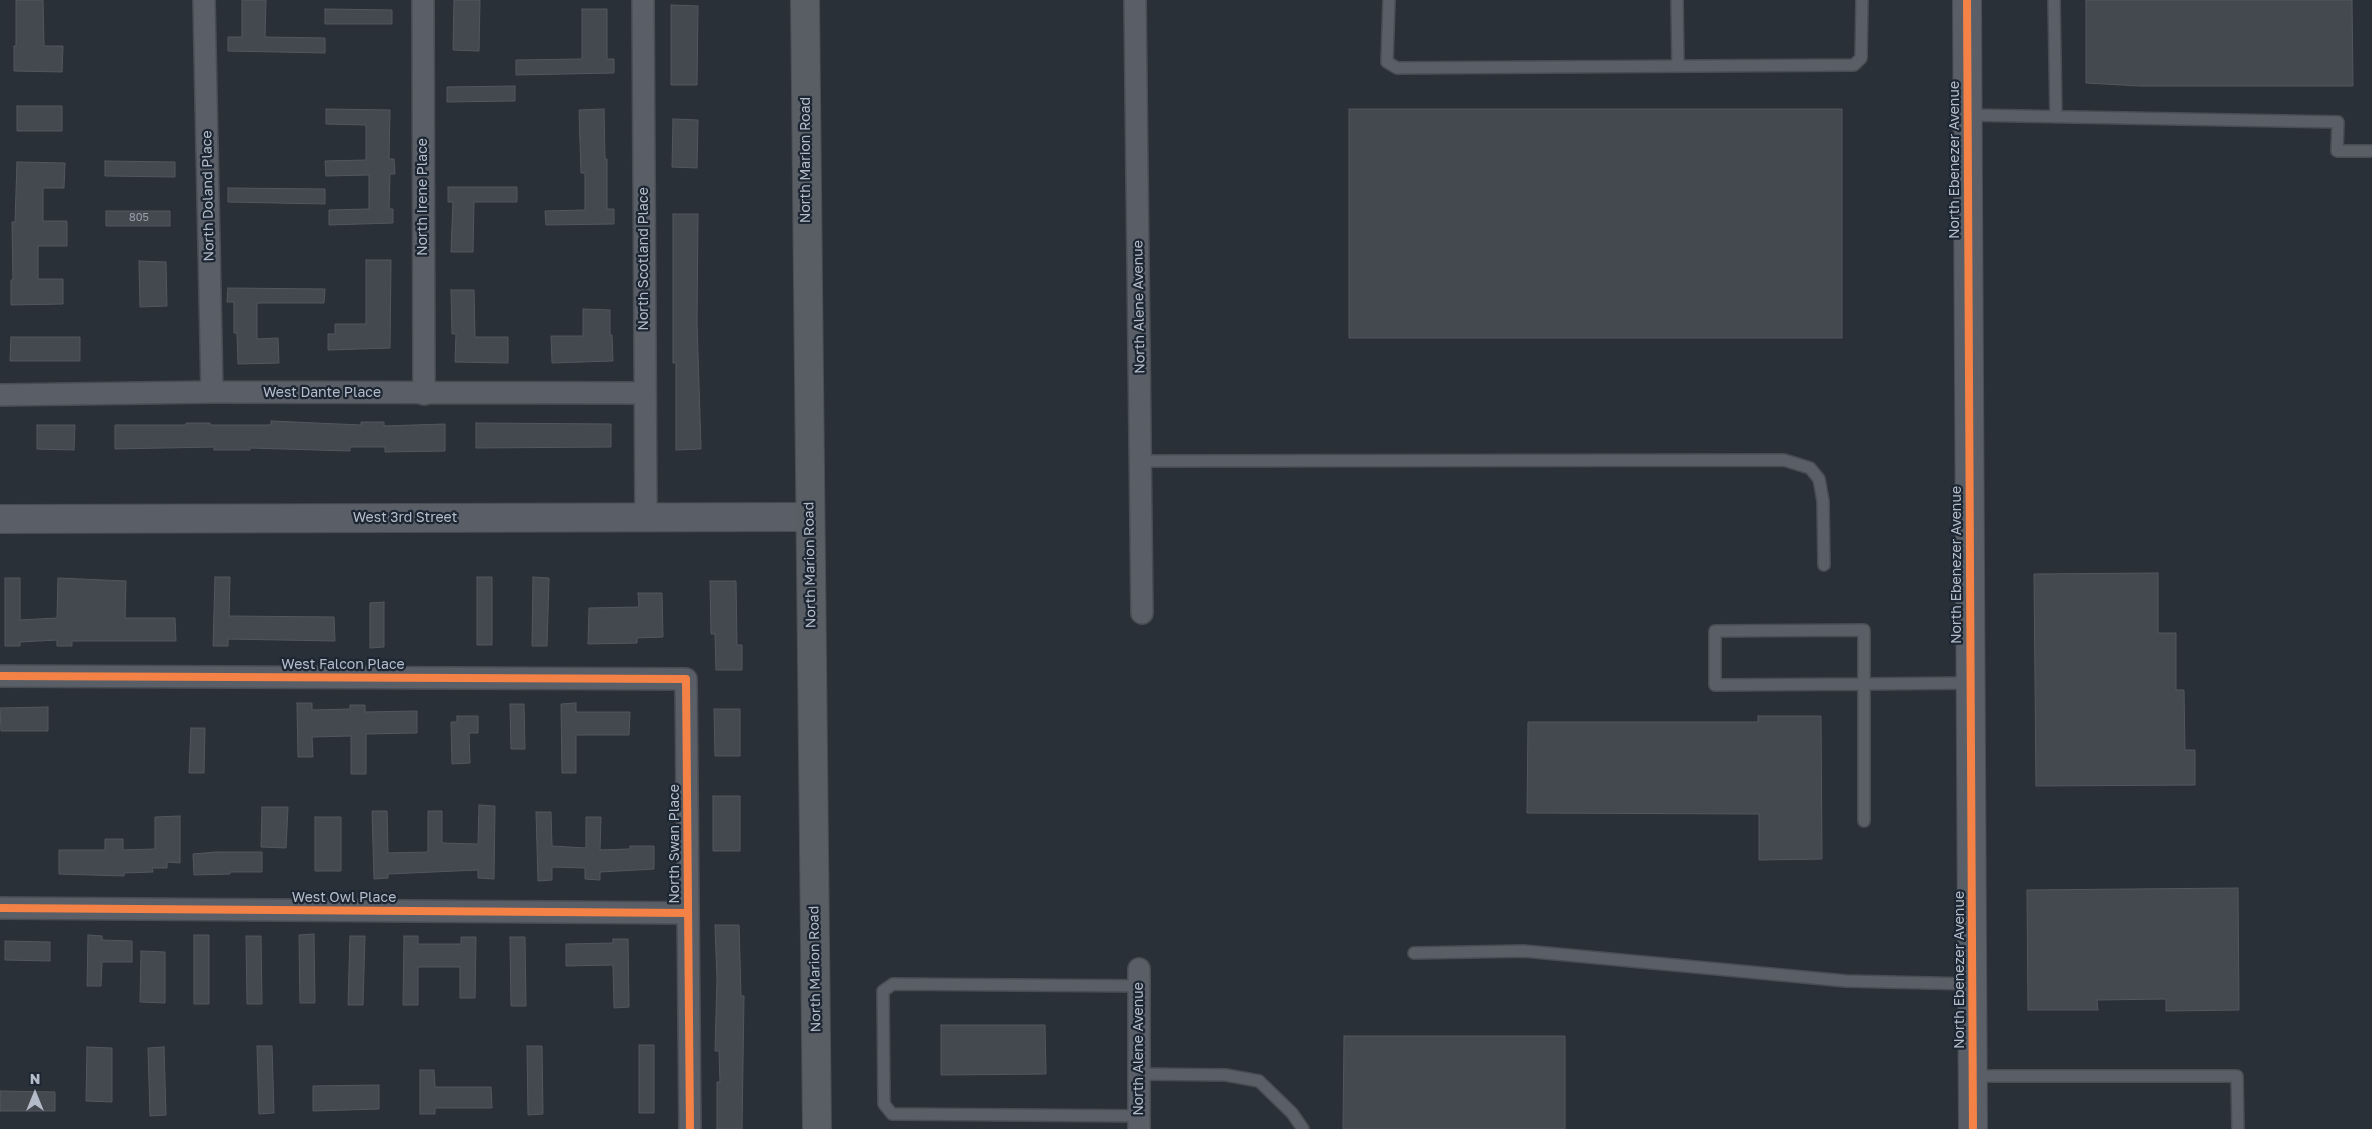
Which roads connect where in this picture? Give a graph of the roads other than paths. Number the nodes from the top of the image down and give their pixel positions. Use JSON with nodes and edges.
{"nodes":[{"id":1,"x":204,"y":0,"type":"edge"},
{"id":2,"x":422,"y":0,"type":"edge"},
{"id":3,"x":642,"y":0,"type":"edge"},
{"id":4,"x":804,"y":0,"type":"edge"},
{"id":5,"x":1136,"y":0,"type":"edge"},
{"id":6,"x":1389,"y":0,"type":"edge"},
{"id":7,"x":1677,"y":0,"type":"edge"},
{"id":8,"x":1862,"y":0,"type":"edge"},
{"id":9,"x":1967,"y":0,"type":"edge"},
{"id":10,"x":2054,"y":0,"type":"edge"},
{"id":11,"x":1678,"y":66,"type":"junction"},
{"id":12,"x":1967,"y":116,"type":"junction"},
{"id":13,"x":2056,"y":117,"type":"junction"},
{"id":14,"x":2372,"y":151,"type":"edge"},
{"id":15,"x":212,"y":392,"type":"junction"},
{"id":16,"x":645,"y":393,"type":"junction"},
{"id":17,"x":424,"y":394,"type":"junction"},
{"id":18,"x":0,"y":395,"type":"edge"},
{"id":19,"x":1141,"y":461,"type":"junction"},
{"id":20,"x":646,"y":517,"type":"junction"},
{"id":21,"x":810,"y":517,"type":"junction"},
{"id":22,"x":0,"y":519,"type":"edge"},
{"id":23,"x":1824,"y":565,"type":"dead end"},
{"id":24,"x":1142,"y":613,"type":"dead end"},
{"id":25,"x":0,"y":676,"type":"edge"},
{"id":26,"x":686,"y":679,"type":"joint"},
{"id":27,"x":1970,"y":683,"type":"junction"},
{"id":28,"x":1864,"y":684,"type":"junction"},
{"id":29,"x":1864,"y":821,"type":"dead end"},
{"id":30,"x":0,"y":908,"type":"edge"},
{"id":31,"x":688,"y":913,"type":"junction"},
{"id":32,"x":1414,"y":953,"type":"dead end"},
{"id":33,"x":1139,"y":978,"type":"joint"},
{"id":34,"x":1972,"y":984,"type":"junction"},
{"id":35,"x":1139,"y":1074,"type":"junction"},
{"id":36,"x":1973,"y":1076,"type":"junction"},
{"id":37,"x":1139,"y":1122,"type":"edge"},
{"id":38,"x":690,"y":1129,"type":"edge"},
{"id":39,"x":817,"y":1129,"type":"edge"},
{"id":40,"x":1303,"y":1129,"type":"edge"},
{"id":41,"x":1974,"y":1129,"type":"edge"},
{"id":42,"x":2238,"y":1129,"type":"edge"}],
"edges":[{"from":1,"to":15,"type":"street","name":"North Doland Place"},
{"from":2,"to":17,"type":"street","name":"North Irene Place"},
{"from":3,"to":16,"type":"street","name":"North Scotland Place"},
{"from":4,"to":21,"type":"main road","name":"North Marion Road"},
{"from":5,"to":19,"type":"street","name":"North Alene Avenue"},
{"from":6,"to":11,"type":"lane"},
{"from":7,"to":11,"type":"lane"},
{"from":8,"to":11,"type":"lane"},
{"from":9,"to":12,"type":"street","name":"North Ebenezer Avenue"},
{"from":10,"to":13,"type":"lane"},
{"from":12,"to":13,"type":"lane"},
{"from":12,"to":27,"type":"street","name":"North Ebenezer Avenue"},
{"from":13,"to":14,"type":"lane"},
{"from":15,"to":17,"type":"street","name":"West Dante Place"},
{"from":15,"to":18,"type":"street","name":"West Dante Place"},
{"from":16,"to":17,"type":"street","name":"West Dante Place"},
{"from":16,"to":20,"type":"street","name":"North Scotland Place"},
{"from":19,"to":23,"type":"lane"},
{"from":19,"to":24,"type":"street","name":"North Alene Avenue"},
{"from":20,"to":21,"type":"street","name":"West 3rd Street"},
{"from":20,"to":22,"type":"street","name":"West 3rd Street"},
{"from":21,"to":39,"type":"main road","name":"North Marion Road"},
{"from":25,"to":26,"type":"street","name":"West Falcon Place"},
{"from":26,"to":31,"type":"street","name":"North Swan Place"},
{"from":27,"to":28,"type":"lane"},
{"from":27,"to":34,"type":"street","name":"North Ebenezer Avenue"},
{"from":28,"to":28,"type":"lane"},
{"from":28,"to":29,"type":"lane"},
{"from":30,"to":31,"type":"street","name":"West Owl Place"},
{"from":31,"to":38,"type":"street","name":"North Swan Place"},
{"from":32,"to":34,"type":"lane"},
{"from":33,"to":35,"type":"street","name":"North Alene Avenue"},
{"from":33,"to":37,"type":"lane"},
{"from":34,"to":36,"type":"street","name":"North Ebenezer Avenue"},
{"from":35,"to":37,"type":"street","name":"North Alene Avenue"},
{"from":35,"to":40,"type":"lane"},
{"from":36,"to":41,"type":"street","name":"North Ebenezer Avenue"},
{"from":36,"to":42,"type":"lane"}]}
